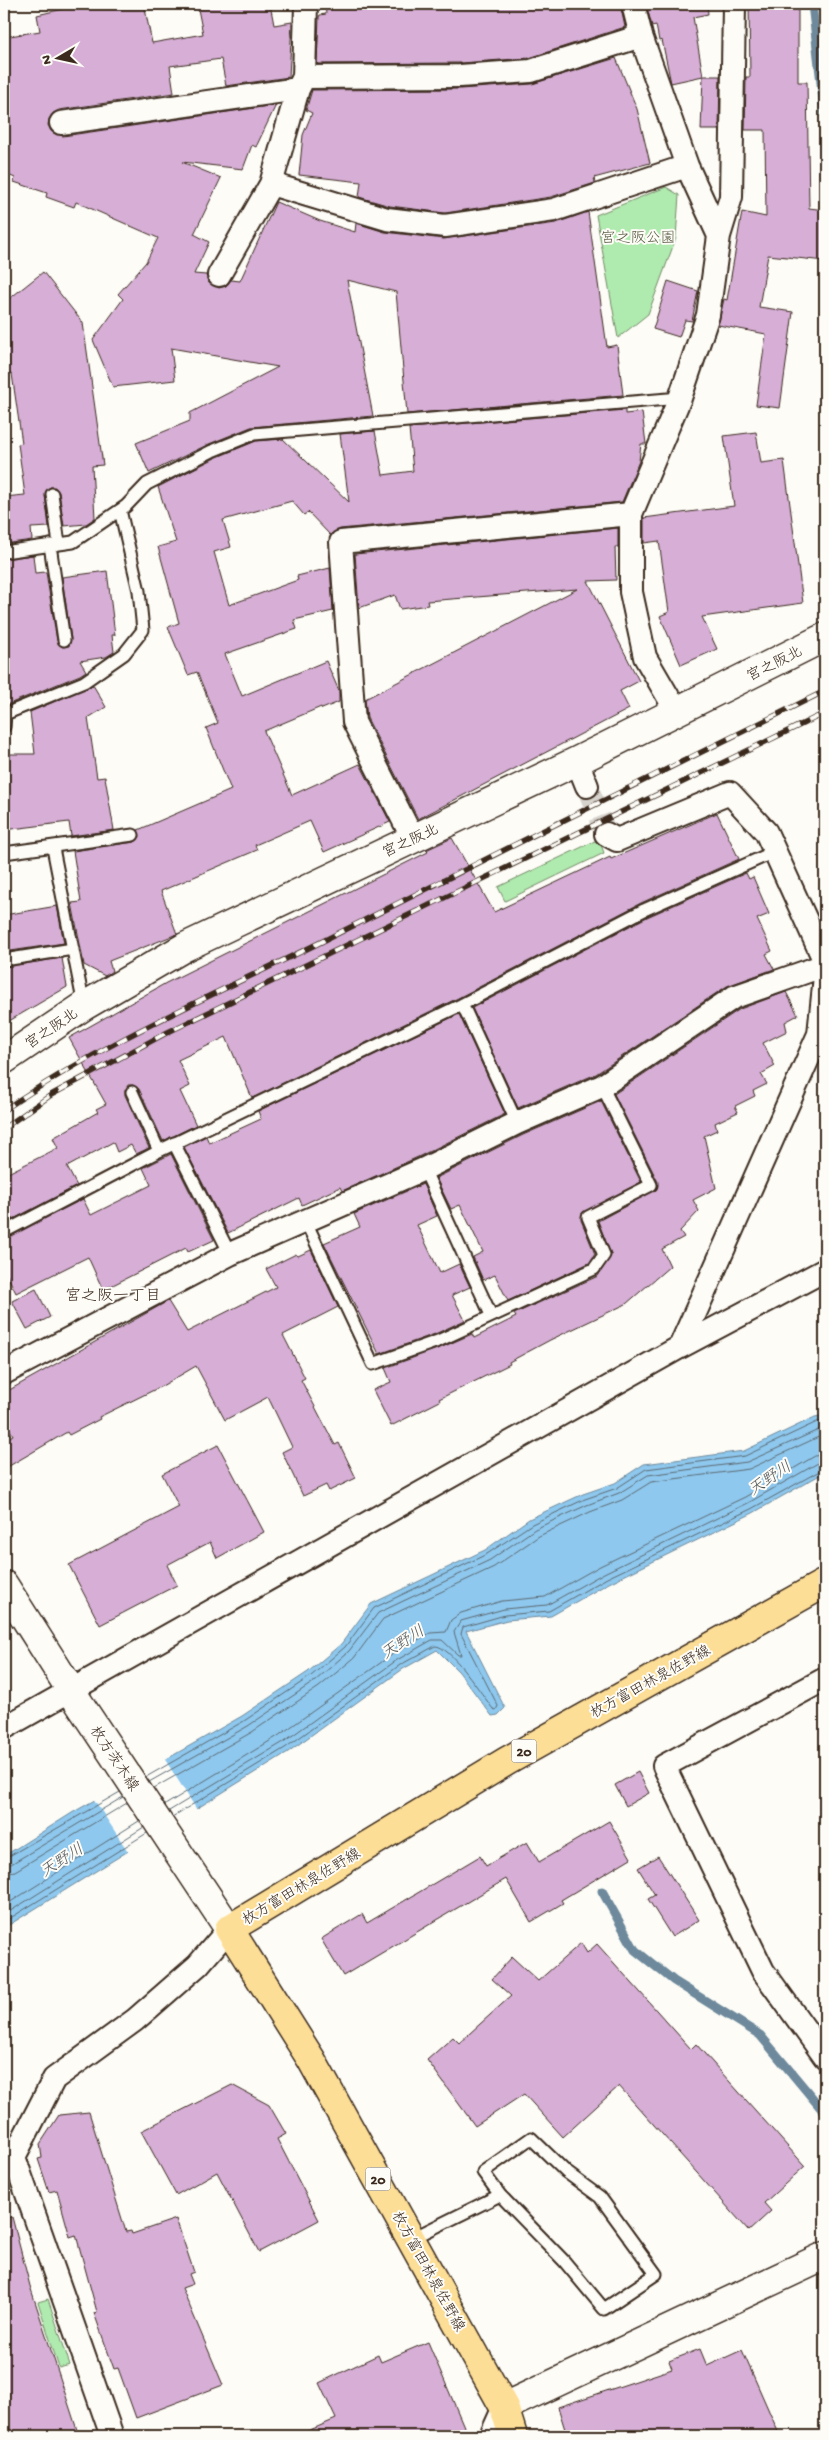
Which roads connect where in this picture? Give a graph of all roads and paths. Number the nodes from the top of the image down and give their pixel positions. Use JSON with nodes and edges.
{"nodes":[{"id":1,"x":306,"y":4,"type":"edge"},
{"id":2,"x":633,"y":4,"type":"edge"},
{"id":3,"x":734,"y":4,"type":"edge"},
{"id":4,"x":641,"y":36,"type":"junction"},
{"id":5,"x":301,"y":83,"type":"junction"},
{"id":6,"x":61,"y":123,"type":"dead end"},
{"id":7,"x":687,"y":166,"type":"junction"},
{"id":8,"x":270,"y":184,"type":"junction"},
{"id":9,"x":719,"y":236,"type":"junction"},
{"id":10,"x":219,"y":275,"type":"dead end"},
{"id":11,"x":680,"y":398,"type":"junction"},
{"id":12,"x":52,"y":494,"type":"dead end"},
{"id":13,"x":120,"y":510,"type":"junction"},
{"id":14,"x":631,"y":514,"type":"junction"},
{"id":15,"x":54,"y":545,"type":"junction"},
{"id":16,"x":4,"y":552,"type":"edge"},
{"id":17,"x":825,"y":637,"type":"edge"},
{"id":18,"x":64,"y":640,"type":"dead end"},
{"id":19,"x":677,"y":712,"type":"junction"},
{"id":20,"x":4,"y":727,"type":"edge"},
{"id":21,"x":606,"y":834,"type":"dead end"},
{"id":22,"x":133,"y":835,"type":"dead end"},
{"id":23,"x":412,"y":839,"type":"junction"},
{"id":24,"x":53,"y":848,"type":"junction"},
{"id":25,"x":774,"y":852,"type":"junction"},
{"id":26,"x":4,"y":853,"type":"edge"},
{"id":27,"x":73,"y":949,"type":"junction"},
{"id":28,"x":4,"y":960,"type":"edge"},
{"id":29,"x":825,"y":963,"type":"edge"},
{"id":30,"x":825,"y":976,"type":"edge"},
{"id":31,"x":461,"y":1005,"type":"junction"},
{"id":32,"x":84,"y":1006,"type":"junction"},
{"id":33,"x":4,"y":1060,"type":"edge"},
{"id":34,"x":602,"y":1086,"type":"junction"},
{"id":35,"x":132,"y":1092,"type":"dead end"},
{"id":36,"x":517,"y":1123,"type":"junction"},
{"id":37,"x":174,"y":1143,"type":"junction"},
{"id":38,"x":159,"y":1150,"type":"junction"},
{"id":39,"x":424,"y":1169,"type":"junction"},
{"id":40,"x":306,"y":1222,"type":"junction"},
{"id":41,"x":4,"y":1232,"type":"edge"},
{"id":42,"x":230,"y":1254,"type":"junction"},
{"id":43,"x":825,"y":1270,"type":"edge"},
{"id":44,"x":491,"y":1315,"type":"junction"},
{"id":45,"x":680,"y":1347,"type":"junction"},
{"id":46,"x":4,"y":1373,"type":"edge"},
{"id":47,"x":825,"y":1583,"type":"edge"},
{"id":48,"x":4,"y":1586,"type":"edge"},
{"id":49,"x":825,"y":1679,"type":"edge"},
{"id":50,"x":74,"y":1697,"type":"junction"},
{"id":51,"x":4,"y":1728,"type":"edge"},
{"id":52,"x":229,"y":1930,"type":"junction"},
{"id":53,"x":825,"y":2057,"type":"edge"},
{"id":54,"x":9,"y":2160,"type":"edge"},
{"id":55,"x":500,"y":2195,"type":"junction"},
{"id":56,"x":411,"y":2238,"type":"junction"},
{"id":57,"x":825,"y":2256,"type":"edge"},
{"id":58,"x":504,"y":2407,"type":"junction"},
{"id":59,"x":112,"y":2436,"type":"edge"},
{"id":60,"x":491,"y":2436,"type":"edge"},
{"id":61,"x":514,"y":2436,"type":"edge"}],
"edges":[{"from":1,"to":5,"type":"street"},
{"from":2,"to":4,"type":"street"},
{"from":3,"to":9,"type":"street"},
{"from":4,"to":5,"type":"street"},
{"from":4,"to":7,"type":"street"},
{"from":5,"to":6,"type":"street"},
{"from":5,"to":8,"type":"street"},
{"from":7,"to":8,"type":"street"},
{"from":7,"to":9,"type":"street"},
{"from":8,"to":10,"type":"street"},
{"from":9,"to":11,"type":"street"},
{"from":11,"to":13,"type":"lane"},
{"from":11,"to":14,"type":"street"},
{"from":12,"to":15,"type":"lane"},
{"from":13,"to":15,"type":"lane"},
{"from":13,"to":20,"type":"lane"},
{"from":14,"to":19,"type":"street"},
{"from":14,"to":23,"type":"street"},
{"from":15,"to":16,"type":"lane"},
{"from":15,"to":18,"type":"lane"},
{"from":17,"to":19,"type":"street","name":"宮之阪北"},
{"from":19,"to":23,"type":"street","name":"宮之阪北"},
{"from":21,"to":25,"type":"street"},
{"from":22,"to":24,"type":"lane"},
{"from":23,"to":32,"type":"street","name":"宮之阪北"},
{"from":24,"to":26,"type":"lane"},
{"from":24,"to":27,"type":"lane"},
{"from":25,"to":29,"type":"street"},
{"from":25,"to":31,"type":"lane"},
{"from":27,"to":28,"type":"lane"},
{"from":27,"to":32,"type":"lane"},
{"from":29,"to":34,"type":"street"},
{"from":30,"to":45,"type":"street"},
{"from":31,"to":36,"type":"lane"},
{"from":31,"to":37,"type":"lane"},
{"from":32,"to":33,"type":"street","name":"宮之阪北"},
{"from":34,"to":36,"type":"street"},
{"from":34,"to":44,"type":"lane"},
{"from":35,"to":38,"type":"lane"},
{"from":36,"to":39,"type":"street"},
{"from":37,"to":38,"type":"lane"},
{"from":37,"to":42,"type":"lane"},
{"from":38,"to":41,"type":"lane"},
{"from":39,"to":40,"type":"street"},
{"from":39,"to":44,"type":"lane"},
{"from":40,"to":42,"type":"street"},
{"from":40,"to":44,"type":"lane"},
{"from":42,"to":46,"type":"street"},
{"from":43,"to":45,"type":"street"},
{"from":45,"to":50,"type":"street"},
{"from":47,"to":52,"type":"main road","name":"枚方富田林泉佐野線","number":"20"},
{"from":48,"to":50,"type":"street","name":"枚方茨木線"},
{"from":49,"to":53,"type":"street"},
{"from":50,"to":51,"type":"street"},
{"from":50,"to":52,"type":"street","name":"枚方茨木線"},
{"from":52,"to":54,"type":"street"},
{"from":52,"to":56,"type":"main road","name":"枚方富田林泉佐野線","number":"20"},
{"from":54,"to":59,"type":"street"},
{"from":55,"to":55,"type":"lane"},
{"from":55,"to":56,"type":"lane"},
{"from":56,"to":58,"type":"main road","name":"枚方富田林泉佐野線","number":"20"},
{"from":57,"to":58,"type":"street"},
{"from":58,"to":60,"type":"street"},
{"from":58,"to":61,"type":"main road","name":"枚方富田林泉佐野線","number":"20"}]}
